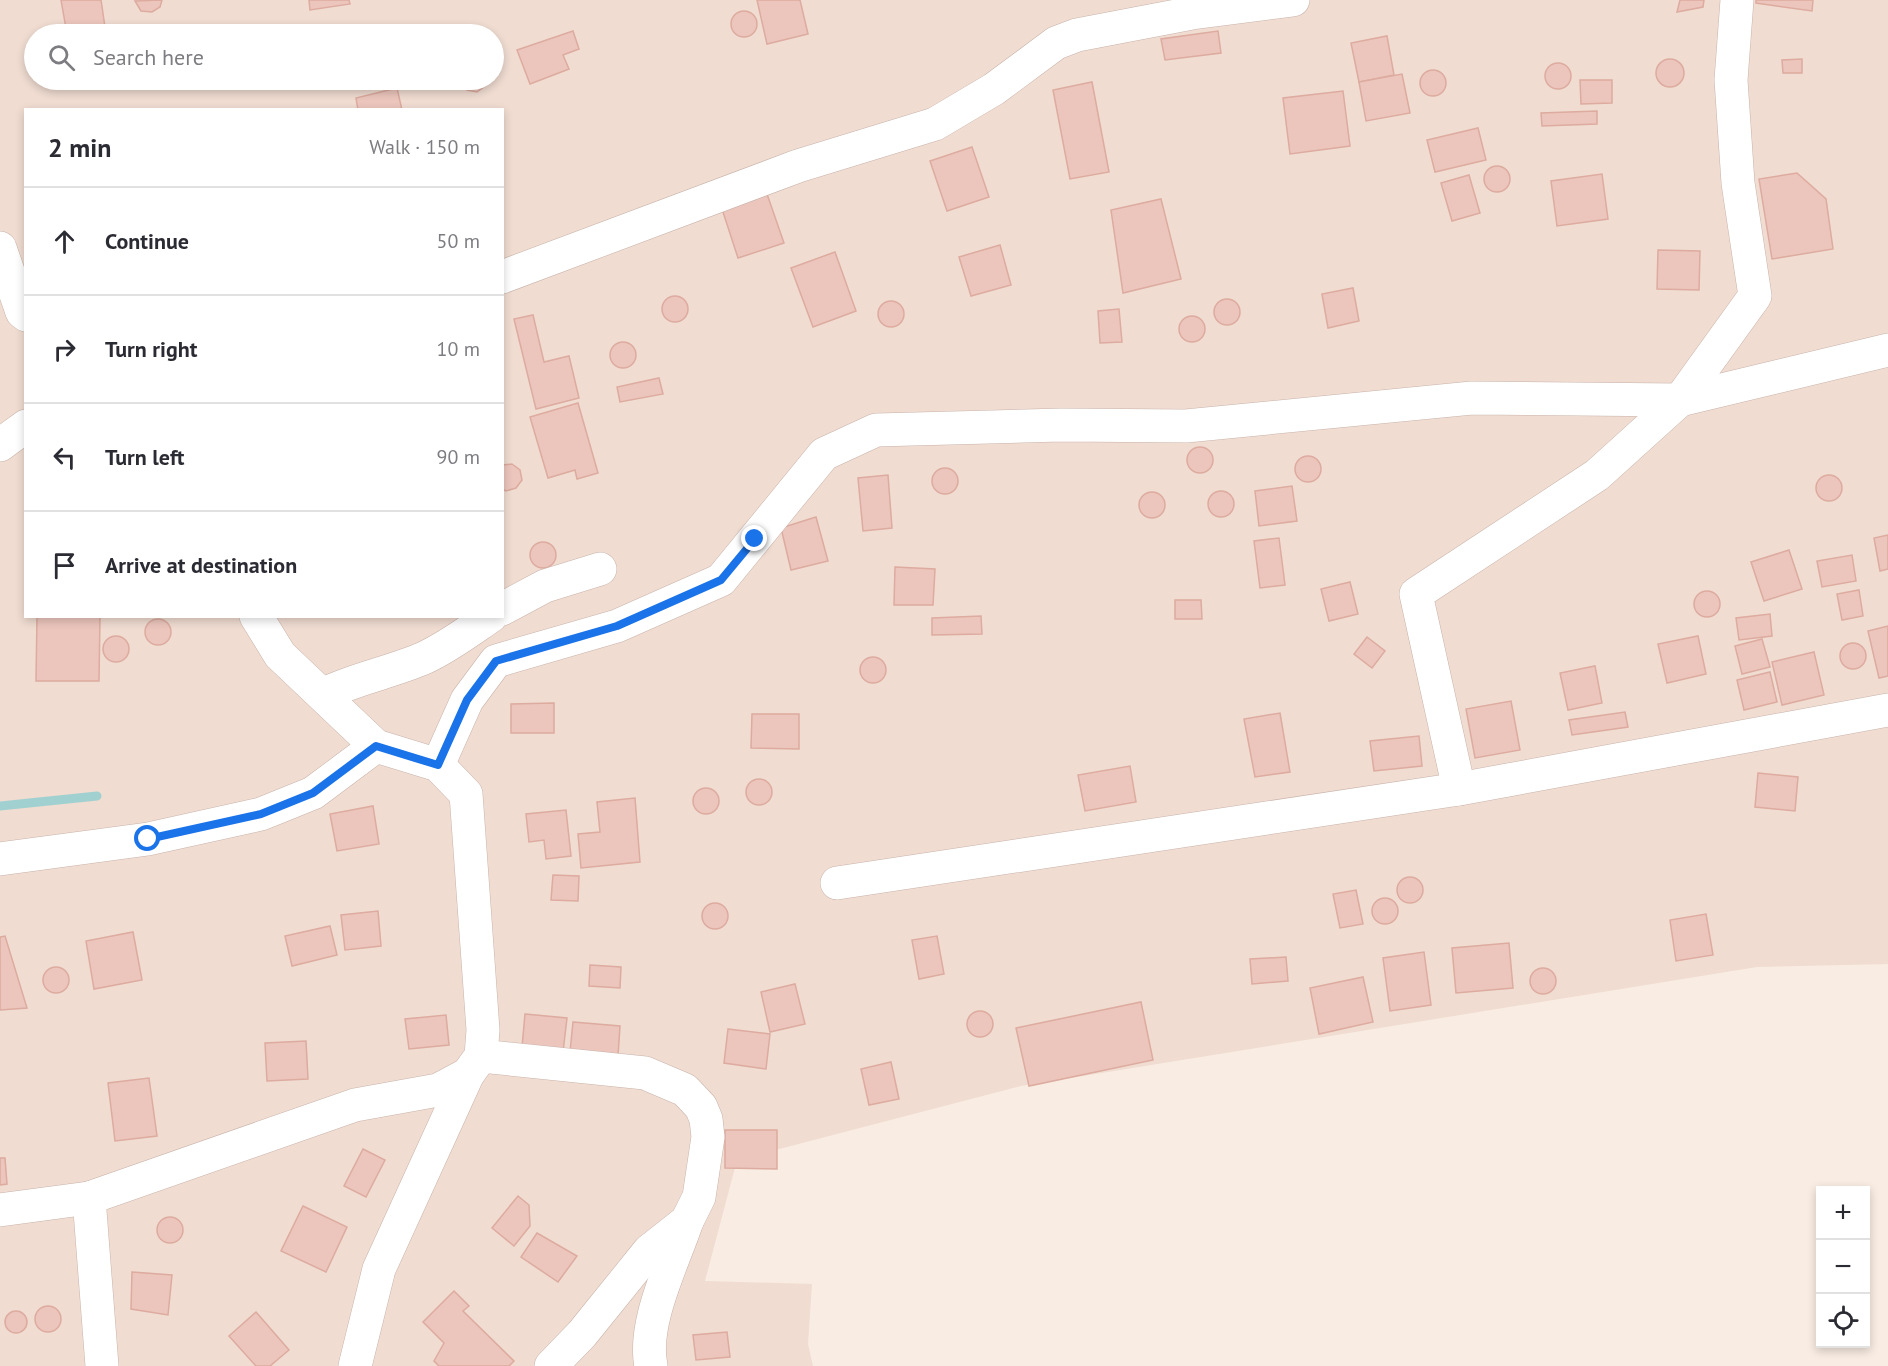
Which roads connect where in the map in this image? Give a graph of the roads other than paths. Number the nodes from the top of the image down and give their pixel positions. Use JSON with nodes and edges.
{"nodes":[{"id":1,"x":1293,"y":0,"type":"edge"},
{"id":2,"x":1737,"y":0,"type":"edge"},
{"id":3,"x":1191,"y":7,"type":"edge"},
{"id":4,"x":0,"y":248,"type":"edge"},
{"id":5,"x":504,"y":276,"type":"edge"},
{"id":6,"x":24,"y":314,"type":"edge"},
{"id":7,"x":1888,"y":350,"type":"edge"},
{"id":8,"x":1680,"y":400,"type":"junction"},
{"id":9,"x":24,"y":427,"type":"edge"},
{"id":10,"x":0,"y":445,"type":"edge"},
{"id":11,"x":600,"y":569,"type":"dead end"},
{"id":12,"x":504,"y":608,"type":"edge"},
{"id":13,"x":257,"y":618,"type":"edge"},
{"id":14,"x":488,"y":618,"type":"edge"},
{"id":15,"x":324,"y":694,"type":"junction"},
{"id":16,"x":1888,"y":710,"type":"edge"},
{"id":17,"x":376,"y":746,"type":"junction"},
{"id":18,"x":438,"y":765,"type":"junction"},
{"id":19,"x":1459,"y":789,"type":"junction"},
{"id":20,"x":0,"y":859,"type":"edge"},
{"id":21,"x":837,"y":883,"type":"dead end"},
{"id":22,"x":474,"y":1065,"type":"junction"},
{"id":23,"x":89,"y":1198,"type":"junction"},
{"id":24,"x":0,"y":1210,"type":"edge"},
{"id":25,"x":687,"y":1221,"type":"junction"},
{"id":26,"x":102,"y":1366,"type":"edge"},
{"id":27,"x":355,"y":1366,"type":"edge"},
{"id":28,"x":551,"y":1366,"type":"edge"},
{"id":29,"x":651,"y":1366,"type":"edge"}],
"edges":[{"from":1,"to":3,"type":"street"},
{"from":2,"to":8,"type":"street"},
{"from":3,"to":5,"type":"street"},
{"from":4,"to":6,"type":"street"},
{"from":7,"to":8,"type":"street"},
{"from":8,"to":18,"type":"street"},
{"from":8,"to":19,"type":"street"},
{"from":9,"to":10,"type":"street"},
{"from":11,"to":12,"type":"street"},
{"from":13,"to":15,"type":"street"},
{"from":14,"to":15,"type":"street"},
{"from":15,"to":17,"type":"street"},
{"from":16,"to":19,"type":"street"},
{"from":17,"to":18,"type":"street"},
{"from":17,"to":20,"type":"street"},
{"from":18,"to":22,"type":"street"},
{"from":19,"to":21,"type":"street"},
{"from":22,"to":23,"type":"street"},
{"from":22,"to":25,"type":"street"},
{"from":22,"to":27,"type":"street"},
{"from":23,"to":24,"type":"street"},
{"from":23,"to":26,"type":"street"},
{"from":25,"to":28,"type":"street"},
{"from":25,"to":29,"type":"street"}]}
